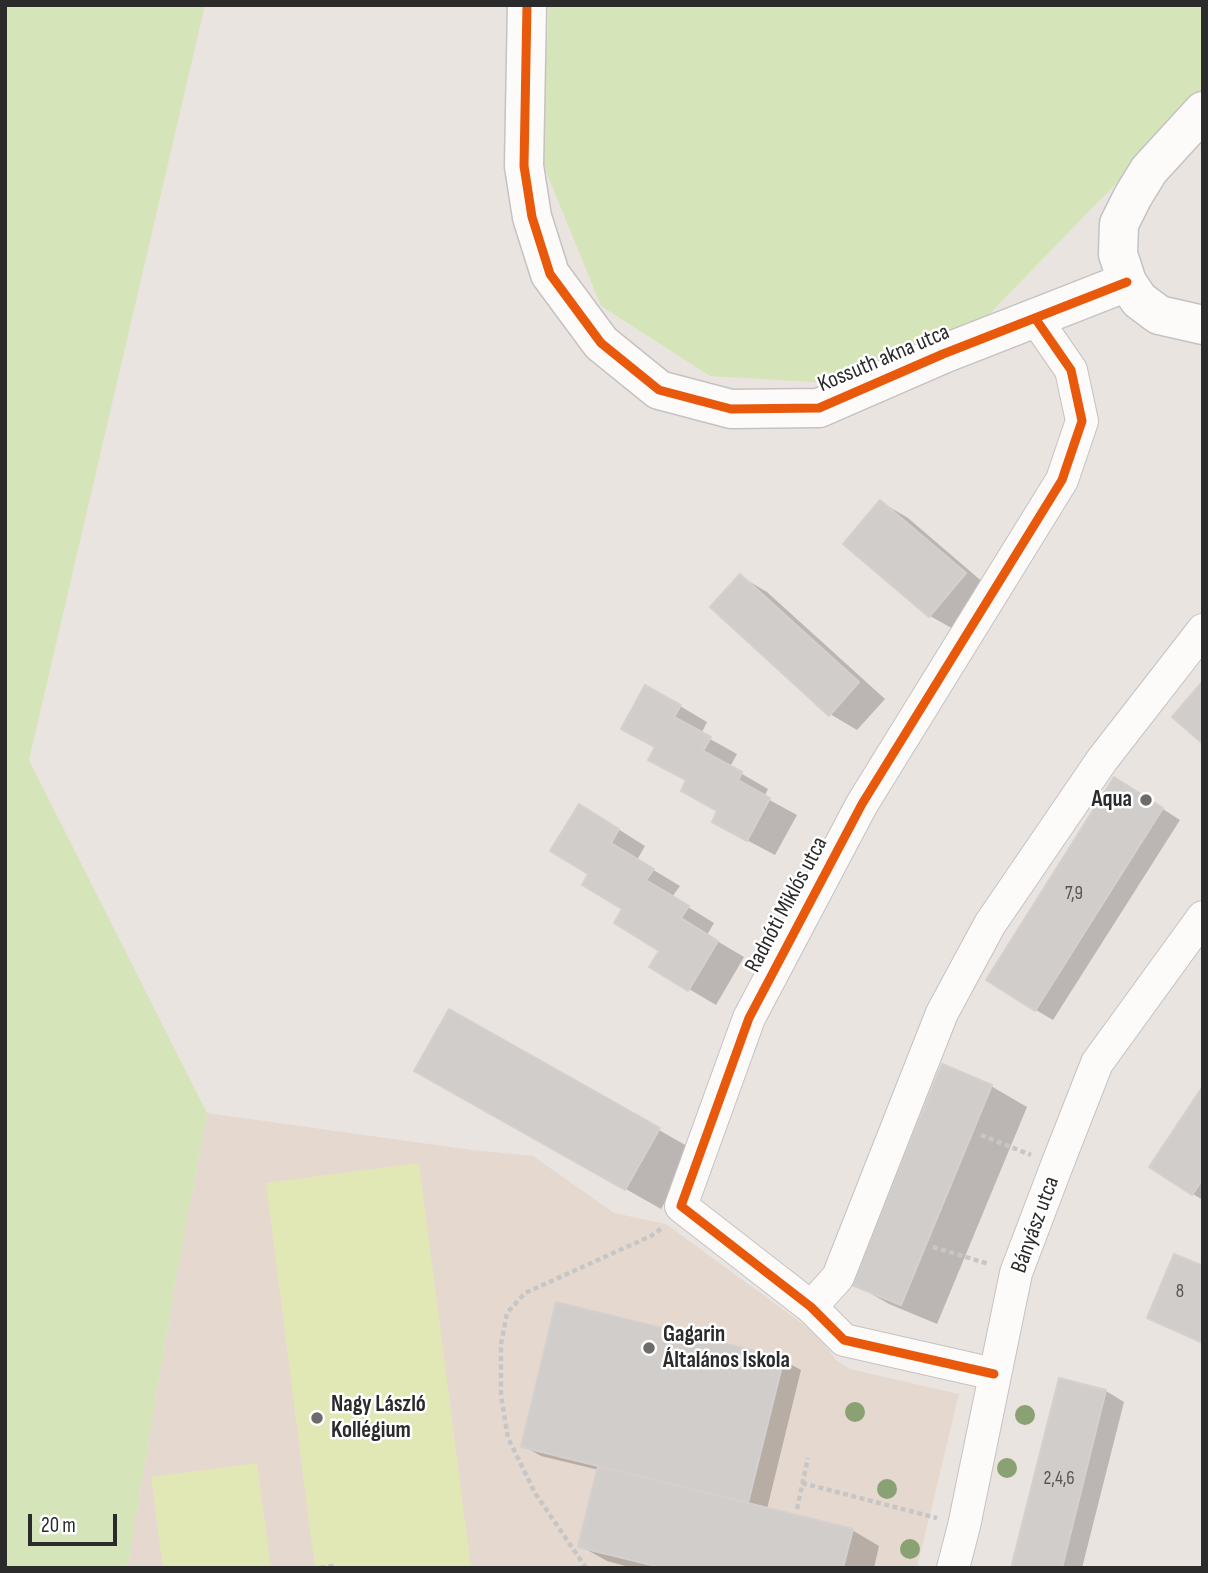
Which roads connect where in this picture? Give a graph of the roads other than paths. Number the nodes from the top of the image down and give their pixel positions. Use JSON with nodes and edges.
{"nodes":[{"id":1,"x":527,"y":5,"type":"edge"},
{"id":2,"x":1203,"y":111,"type":"edge"},
{"id":3,"x":1127,"y":282,"type":"junction"},
{"id":4,"x":1035,"y":318,"type":"junction"},
{"id":5,"x":1203,"y":324,"type":"edge"},
{"id":6,"x":1203,"y":630,"type":"edge"},
{"id":7,"x":1203,"y":917,"type":"edge"},
{"id":8,"x":811,"y":1307,"type":"junction"},
{"id":9,"x":994,"y":1374,"type":"junction"},
{"id":10,"x":953,"y":1568,"type":"edge"}],
"edges":[{"from":1,"to":4,"type":"street","name":"Kossuth akna utca"},
{"from":2,"to":3,"type":"street"},
{"from":3,"to":4,"type":"street","name":"Kossuth akna utca"},
{"from":3,"to":5,"type":"street"},
{"from":4,"to":8,"type":"street","name":"Radnóti Miklós utca"},
{"from":6,"to":8,"type":"street"},
{"from":7,"to":9,"type":"street","name":"Bányász utca"},
{"from":8,"to":9,"type":"street"},
{"from":9,"to":10,"type":"street","name":"Bányász utca"}]}
